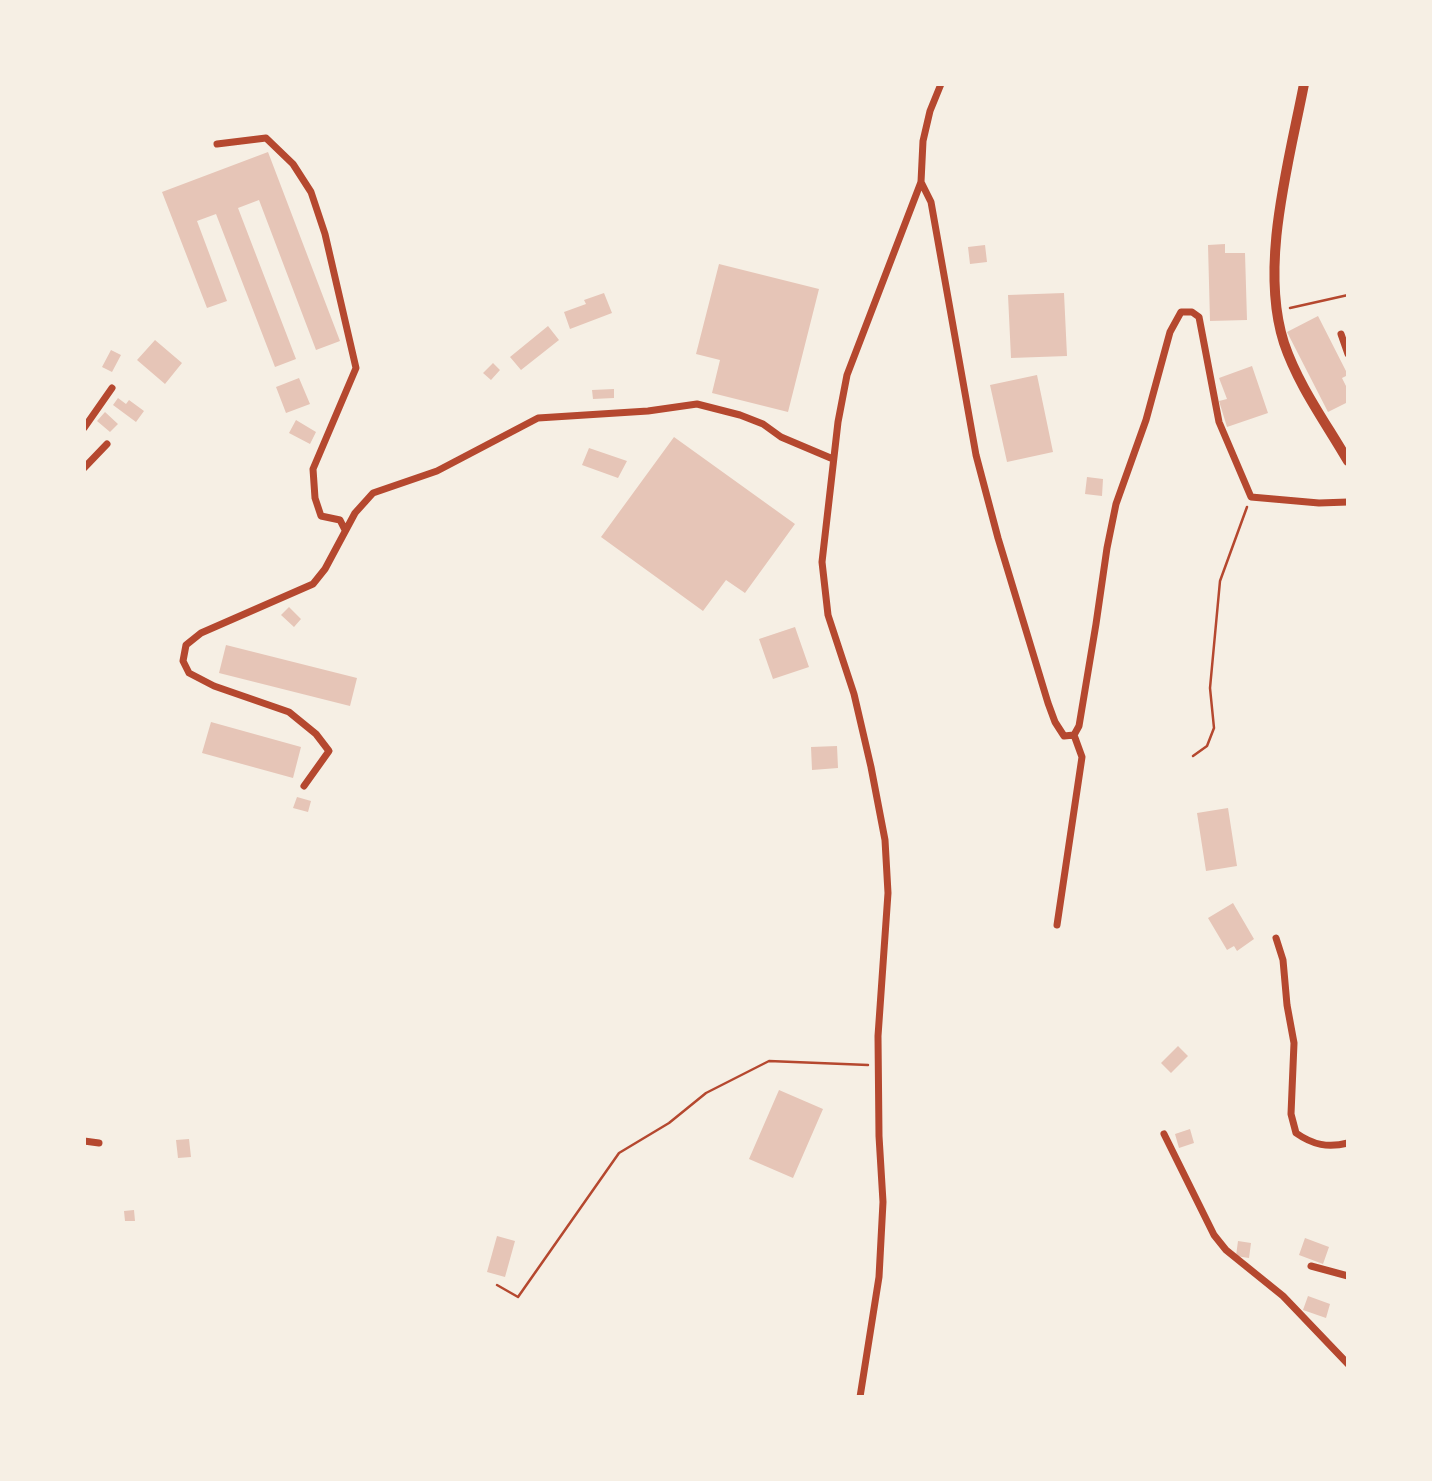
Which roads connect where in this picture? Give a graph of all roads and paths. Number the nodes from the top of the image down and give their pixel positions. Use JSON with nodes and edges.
{"nodes":[{"id":1,"x":941,"y":84,"type":"edge"},
{"id":2,"x":1304,"y":84,"type":"edge"},
{"id":3,"x":218,"y":144,"type":"dead end"},
{"id":4,"x":921,"y":182,"type":"junction"},
{"id":5,"x":1348,"y":295,"type":"edge"},
{"id":6,"x":1277,"y":311,"type":"junction"},
{"id":7,"x":1341,"y":334,"type":"dead end"},
{"id":8,"x":1348,"y":354,"type":"edge"},
{"id":9,"x":112,"y":388,"type":"dead end"},
{"id":10,"x":84,"y":428,"type":"edge"},
{"id":11,"x":107,"y":444,"type":"dead end"},
{"id":12,"x":833,"y":459,"type":"junction"},
{"id":13,"x":1348,"y":461,"type":"edge"},
{"id":14,"x":84,"y":468,"type":"edge"},
{"id":15,"x":1251,"y":497,"type":"junction"},
{"id":16,"x":1348,"y":502,"type":"edge"},
{"id":17,"x":345,"y":530,"type":"junction"},
{"id":18,"x":1074,"y":735,"type":"junction"},
{"id":19,"x":1193,"y":756,"type":"dead end"},
{"id":20,"x":304,"y":786,"type":"dead end"},
{"id":21,"x":1056,"y":925,"type":"dead end"},
{"id":22,"x":1276,"y":938,"type":"dead end"},
{"id":23,"x":878,"y":1066,"type":"junction"},
{"id":24,"x":1164,"y":1134,"type":"dead end"},
{"id":25,"x":84,"y":1141,"type":"edge"},
{"id":26,"x":99,"y":1143,"type":"dead end"},
{"id":27,"x":1348,"y":1143,"type":"edge"},
{"id":28,"x":1311,"y":1266,"type":"dead end"},
{"id":29,"x":1348,"y":1276,"type":"edge"},
{"id":30,"x":497,"y":1285,"type":"dead end"},
{"id":31,"x":1348,"y":1364,"type":"edge"},
{"id":32,"x":860,"y":1397,"type":"edge"}],
"edges":[{"from":1,"to":4,"type":"street"},
{"from":2,"to":6,"type":"street"},
{"from":3,"to":17,"type":"street"},
{"from":4,"to":12,"type":"street"},
{"from":4,"to":18,"type":"street"},
{"from":5,"to":6,"type":"path"},
{"from":6,"to":13,"type":"street"},
{"from":7,"to":8,"type":"street"},
{"from":9,"to":10,"type":"street"},
{"from":11,"to":14,"type":"street"},
{"from":12,"to":17,"type":"street"},
{"from":12,"to":23,"type":"street"},
{"from":15,"to":16,"type":"street"},
{"from":15,"to":18,"type":"street"},
{"from":15,"to":19,"type":"path"},
{"from":17,"to":20,"type":"street"},
{"from":18,"to":21,"type":"street"},
{"from":22,"to":27,"type":"street"},
{"from":23,"to":30,"type":"path"},
{"from":23,"to":32,"type":"street"},
{"from":24,"to":31,"type":"street"},
{"from":25,"to":26,"type":"street"},
{"from":28,"to":29,"type":"street"}]}
